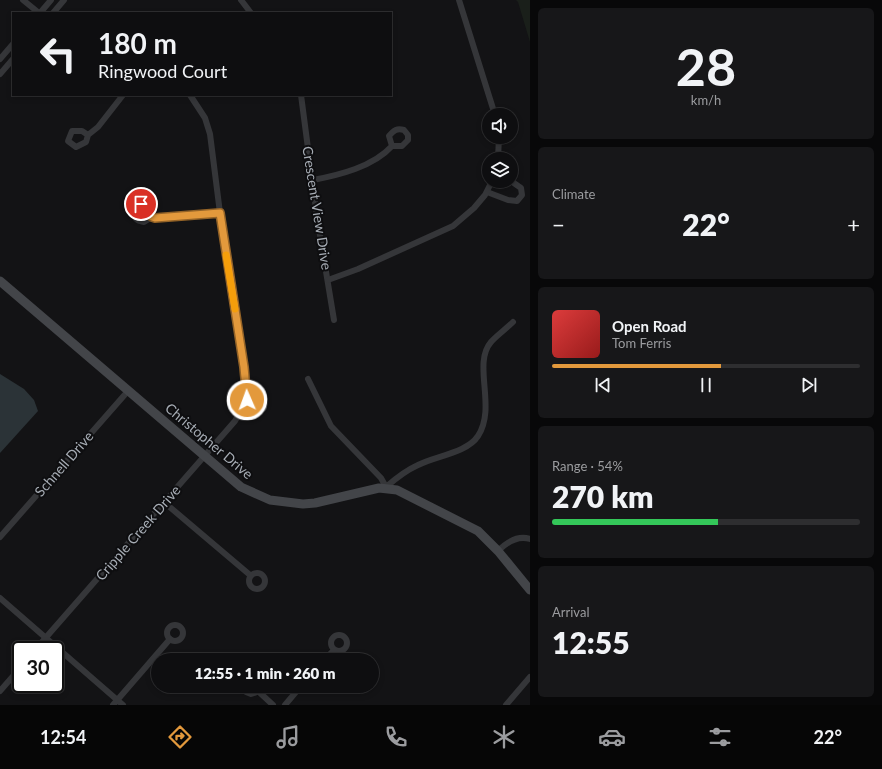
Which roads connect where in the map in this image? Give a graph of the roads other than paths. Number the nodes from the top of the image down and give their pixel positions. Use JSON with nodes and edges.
{"nodes":[{"id":1,"x":23,"y":0,"type":"edge"},
{"id":2,"x":51,"y":0,"type":"edge"},
{"id":3,"x":64,"y":0,"type":"edge"},
{"id":4,"x":243,"y":0,"type":"edge"},
{"id":5,"x":459,"y":0,"type":"edge"},
{"id":6,"x":38,"y":12,"type":"edge"},
{"id":7,"x":40,"y":12,"type":"edge"},
{"id":8,"x":54,"y":12,"type":"edge"},
{"id":9,"x":250,"y":12,"type":"edge"},
{"id":10,"x":12,"y":45,"type":"edge"},
{"id":11,"x":0,"y":60,"type":"edge"},
{"id":12,"x":12,"y":60,"type":"edge"},
{"id":13,"x":0,"y":74,"type":"edge"},
{"id":14,"x":122,"y":96,"type":"edge"},
{"id":15,"x":191,"y":96,"type":"edge"},
{"id":16,"x":301,"y":96,"type":"edge"},
{"id":17,"x":493,"y":108,"type":"edge"},
{"id":18,"x":88,"y":135,"type":"dead end"},
{"id":19,"x":392,"y":146,"type":"dead end"},
{"id":20,"x":313,"y":180,"type":"junction"},
{"id":21,"x":518,"y":186,"type":"edge"},
{"id":22,"x":489,"y":188,"type":"edge"},
{"id":23,"x":487,"y":192,"type":"junction"},
{"id":24,"x":220,"y":213,"type":"junction"},
{"id":25,"x":152,"y":217,"type":"dead end"},
{"id":26,"x":0,"y":280,"type":"edge"},
{"id":27,"x":328,"y":280,"type":"junction"},
{"id":28,"x":334,"y":320,"type":"dead end"},
{"id":29,"x":513,"y":322,"type":"dead end"},
{"id":30,"x":308,"y":379,"type":"dead end"},
{"id":31,"x":247,"y":390,"type":"junction"},
{"id":32,"x":128,"y":391,"type":"junction"},
{"id":33,"x":240,"y":414,"type":"junction"},
{"id":34,"x":204,"y":457,"type":"junction"},
{"id":35,"x":386,"y":488,"type":"junction"},
{"id":36,"x":165,"y":503,"type":"junction"},
{"id":37,"x":0,"y":537,"type":"edge"},
{"id":38,"x":530,"y":539,"type":"edge"},
{"id":39,"x":498,"y":551,"type":"junction"},
{"id":40,"x":250,"y":575,"type":"dead end"},
{"id":41,"x":530,"y":590,"type":"edge"},
{"id":42,"x":0,"y":598,"type":"edge"},
{"id":43,"x":46,"y":638,"type":"junction"},
{"id":44,"x":170,"y":640,"type":"dead end"},
{"id":45,"x":43,"y":641,"type":"edge"},
{"id":46,"x":334,"y":650,"type":"dead end"},
{"id":47,"x":331,"y":653,"type":"edge"},
{"id":48,"x":12,"y":677,"type":"edge"},
{"id":49,"x":530,"y":677,"type":"edge"},
{"id":50,"x":0,"y":691,"type":"edge"},
{"id":51,"x":262,"y":693,"type":"edge"},
{"id":52,"x":295,"y":693,"type":"edge"},
{"id":53,"x":115,"y":702,"type":"edge"},
{"id":54,"x":123,"y":705,"type":"edge"},
{"id":55,"x":273,"y":705,"type":"edge"},
{"id":56,"x":284,"y":705,"type":"edge"},
{"id":57,"x":506,"y":705,"type":"edge"}],
"edges":[{"from":1,"to":6,"type":"street"},
{"from":2,"to":7,"type":"street"},
{"from":3,"to":8,"type":"street"},
{"from":4,"to":9,"type":"street"},
{"from":5,"to":17,"type":"street"},
{"from":10,"to":11,"type":"street"},
{"from":12,"to":13,"type":"street"},
{"from":14,"to":18,"type":"street"},
{"from":15,"to":24,"type":"street","name":"Cripple Creek Drive"},
{"from":16,"to":20,"type":"street","name":"Crescent View Drive"},
{"from":19,"to":20,"type":"street"},
{"from":20,"to":27,"type":"street","name":"Crescent View Drive"},
{"from":21,"to":23,"type":"street"},
{"from":22,"to":23,"type":"street"},
{"from":23,"to":27,"type":"street"},
{"from":24,"to":25,"type":"street"},
{"from":24,"to":31,"type":"street","name":"Cripple Creek Drive"},
{"from":26,"to":32,"type":"street","name":"Christopher Drive"},
{"from":27,"to":28,"type":"street","name":"Crescent View Drive"},
{"from":29,"to":35,"type":"street"},
{"from":30,"to":35,"type":"street"},
{"from":31,"to":33,"type":"street","name":"Cripple Creek Drive"},
{"from":31,"to":33,"type":"street"},
{"from":32,"to":34,"type":"street","name":"Christopher Drive"},
{"from":32,"to":37,"type":"street","name":"Schnell Drive"},
{"from":33,"to":34,"type":"street","name":"Cripple Creek Drive"},
{"from":34,"to":35,"type":"street","name":"Christopher Drive"},
{"from":34,"to":36,"type":"street","name":"Cripple Creek Drive"},
{"from":35,"to":39,"type":"street","name":"Christopher Drive"},
{"from":36,"to":40,"type":"street"},
{"from":36,"to":43,"type":"street","name":"Cripple Creek Drive"},
{"from":38,"to":39,"type":"street"},
{"from":39,"to":41,"type":"street","name":"Christopher Drive"},
{"from":42,"to":43,"type":"street"},
{"from":43,"to":45,"type":"street","name":"Cripple Creek Drive"},
{"from":43,"to":53,"type":"street"},
{"from":44,"to":53,"type":"street"},
{"from":46,"to":47,"type":"street"},
{"from":48,"to":50,"type":"street"},
{"from":49,"to":57,"type":"street"},
{"from":51,"to":55,"type":"street"},
{"from":52,"to":56,"type":"street"},
{"from":53,"to":54,"type":"street"}]}
